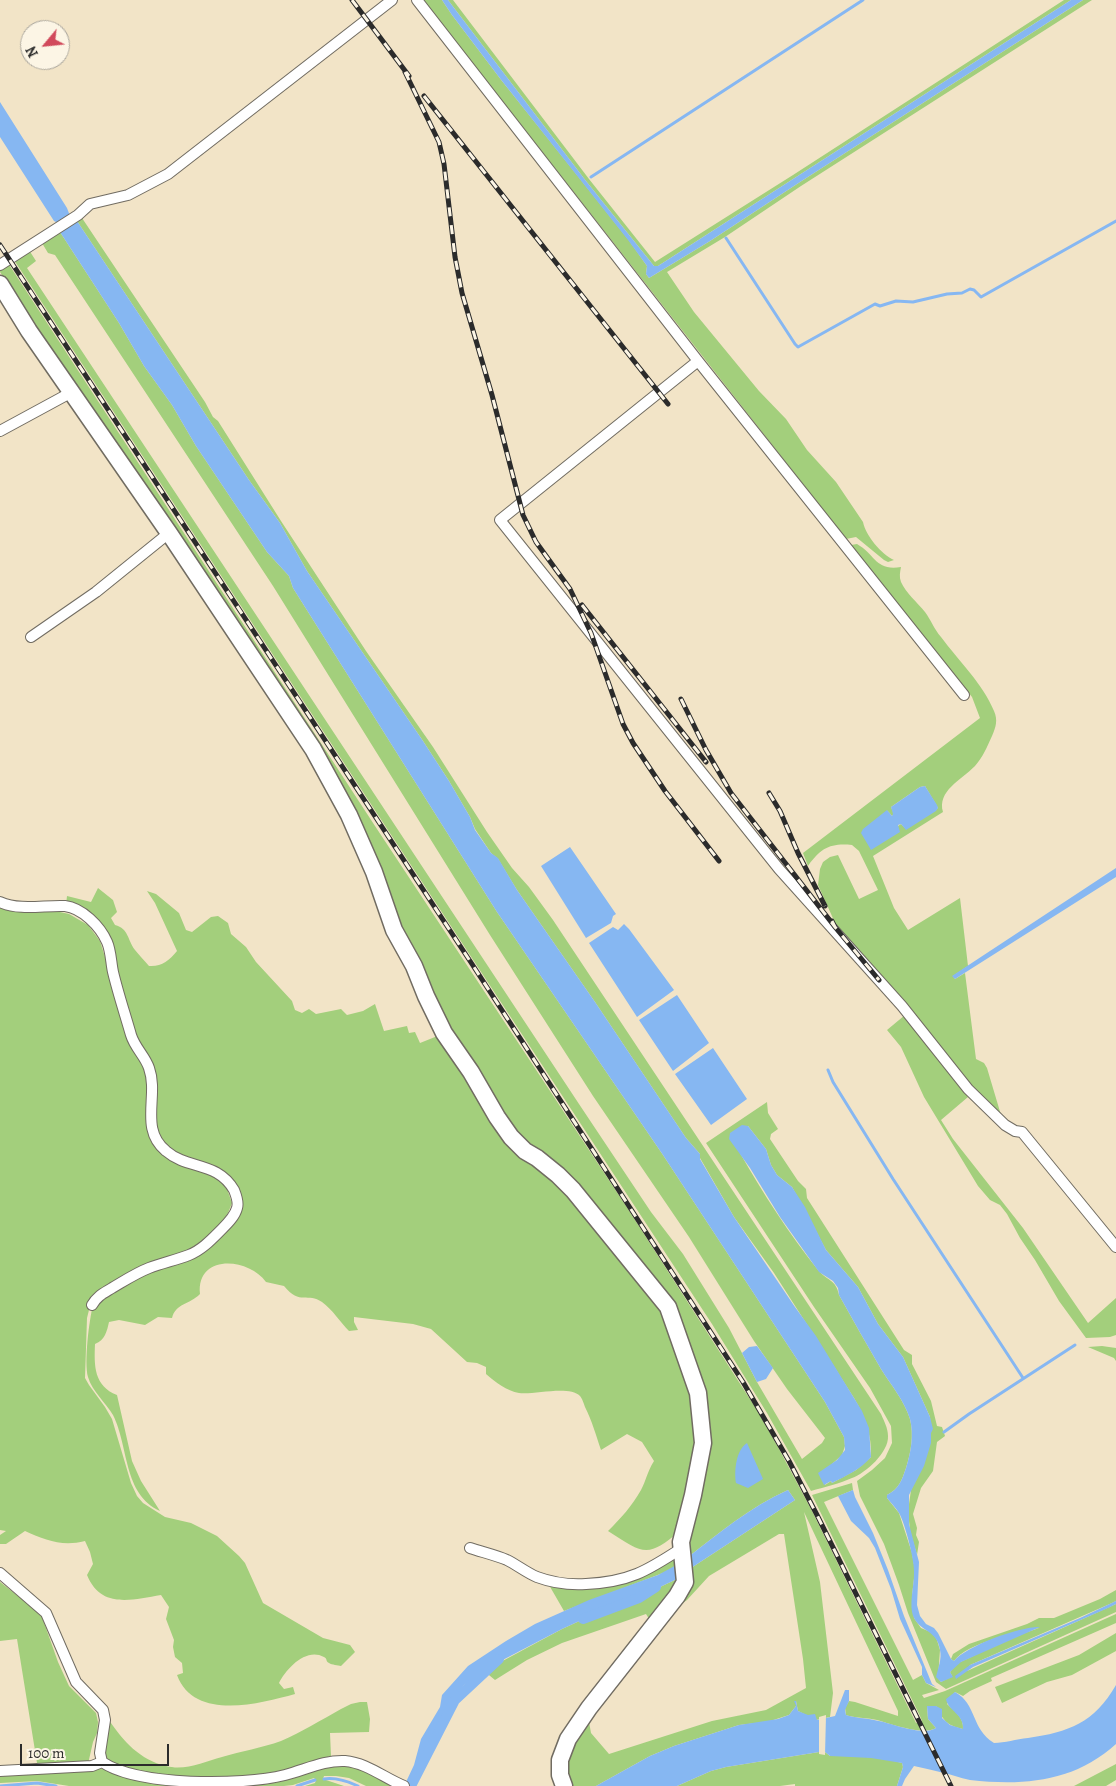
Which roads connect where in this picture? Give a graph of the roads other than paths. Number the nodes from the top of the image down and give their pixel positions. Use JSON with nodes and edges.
{"nodes":[{"id":1,"x":392,"y":0,"type":"edge"},
{"id":2,"x":417,"y":0,"type":"edge"},
{"id":3,"x":0,"y":265,"type":"edge"},
{"id":4,"x":0,"y":284,"type":"edge"},
{"id":5,"x":698,"y":361,"type":"junction"},
{"id":6,"x":72,"y":392,"type":"junction"},
{"id":7,"x":0,"y":431,"type":"edge"},
{"id":8,"x":169,"y":533,"type":"junction"},
{"id":9,"x":31,"y":637,"type":"dead end"},
{"id":10,"x":964,"y":696,"type":"dead end"},
{"id":11,"x":0,"y":902,"type":"edge"},
{"id":12,"x":1116,"y":1247,"type":"edge"},
{"id":13,"x":92,"y":1305,"type":"dead end"},
{"id":14,"x":470,"y":1548,"type":"dead end"},
{"id":15,"x":683,"y":1561,"type":"junction"},
{"id":16,"x":0,"y":1573,"type":"edge"},
{"id":17,"x":102,"y":1762,"type":"junction"},
{"id":18,"x":0,"y":1771,"type":"edge"},
{"id":19,"x":402,"y":1785,"type":"edge"},
{"id":20,"x":564,"y":1786,"type":"edge"}],
"edges":[{"from":1,"to":3,"type":"street"},
{"from":2,"to":5,"type":"street"},
{"from":4,"to":6,"type":"main road"},
{"from":5,"to":10,"type":"street"},
{"from":5,"to":12,"type":"street"},
{"from":6,"to":7,"type":"street"},
{"from":6,"to":8,"type":"main road"},
{"from":8,"to":9,"type":"street"},
{"from":8,"to":15,"type":"main road"},
{"from":11,"to":13,"type":"street"},
{"from":14,"to":15,"type":"street"},
{"from":15,"to":20,"type":"main road"},
{"from":16,"to":17,"type":"street"},
{"from":17,"to":18,"type":"street"},
{"from":17,"to":19,"type":"street"}]}
